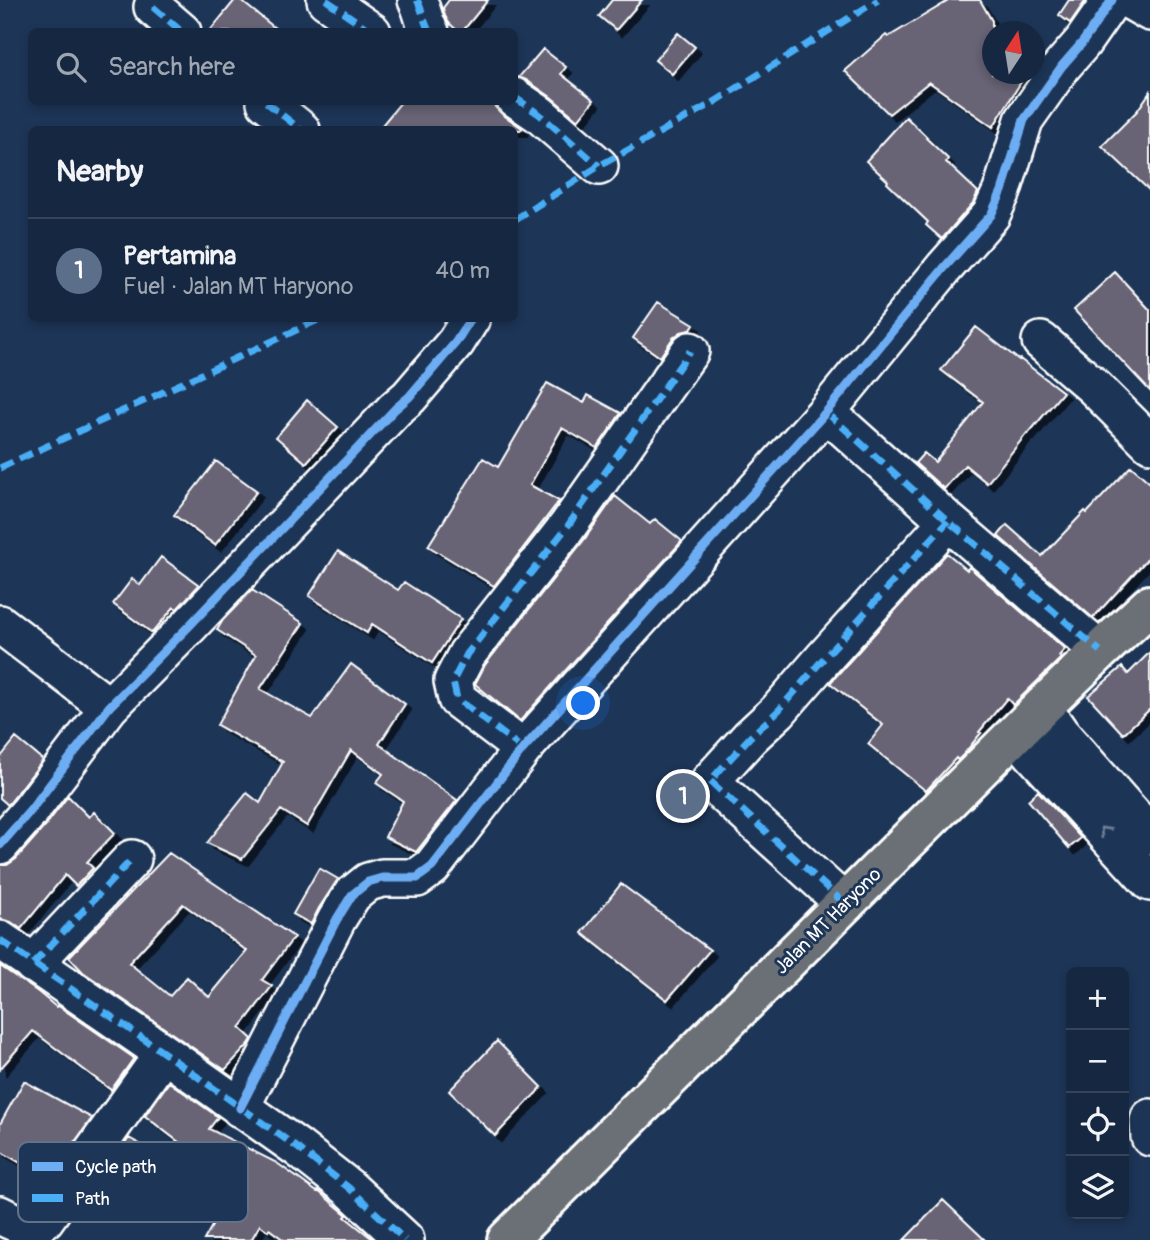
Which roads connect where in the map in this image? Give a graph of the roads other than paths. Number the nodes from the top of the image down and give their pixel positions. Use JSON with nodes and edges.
{"nodes":[{"id":1,"x":326,"y":0,"type":"edge"},
{"id":2,"x":416,"y":0,"type":"edge"},
{"id":3,"x":1112,"y":0,"type":"edge"},
{"id":4,"x":1129,"y":0,"type":"edge"},
{"id":5,"x":153,"y":7,"type":"dead end"},
{"id":6,"x":1150,"y":12,"type":"edge"},
{"id":7,"x":177,"y":28,"type":"edge"},
{"id":8,"x":366,"y":28,"type":"edge"},
{"id":9,"x":428,"y":28,"type":"edge"},
{"id":10,"x":518,"y":100,"type":"edge"},
{"id":11,"x":269,"y":105,"type":"edge"},
{"id":12,"x":296,"y":126,"type":"edge"},
{"id":13,"x":599,"y":166,"type":"dead end"},
{"id":14,"x":469,"y":322,"type":"edge"},
{"id":15,"x":1041,"y":341,"type":"dead end"},
{"id":16,"x":690,"y":351,"type":"dead end"},
{"id":17,"x":826,"y":412,"type":"junction"},
{"id":18,"x":1150,"y":443,"type":"edge"},
{"id":19,"x":948,"y":521,"type":"junction"},
{"id":20,"x":1150,"y":605,"type":"edge"},
{"id":21,"x":0,"y":624,"type":"edge"},
{"id":22,"x":1100,"y":651,"type":"junction"},
{"id":23,"x":109,"y":707,"type":"junction"},
{"id":24,"x":1042,"y":707,"type":"junction"},
{"id":25,"x":1016,"y":734,"type":"junction"},
{"id":26,"x":523,"y":749,"type":"junction"},
{"id":27,"x":1089,"y":791,"type":"junction"},
{"id":28,"x":1150,"y":835,"type":"edge"},
{"id":29,"x":0,"y":845,"type":"edge"},
{"id":30,"x":132,"y":859,"type":"dead end"},
{"id":31,"x":1150,"y":881,"type":"edge"},
{"id":32,"x":845,"y":904,"type":"junction"},
{"id":33,"x":0,"y":940,"type":"edge"},
{"id":34,"x":33,"y":964,"type":"junction"},
{"id":35,"x":164,"y":1053,"type":"junction"},
{"id":36,"x":240,"y":1108,"type":"junction"},
{"id":37,"x":1150,"y":1118,"type":"edge"},
{"id":38,"x":1150,"y":1138,"type":"edge"},
{"id":39,"x":100,"y":1142,"type":"edge"},
{"id":40,"x":0,"y":1215,"type":"edge"},
{"id":41,"x":42,"y":1222,"type":"edge"},
{"id":42,"x":405,"y":1240,"type":"edge"},
{"id":43,"x":507,"y":1240,"type":"edge"}],
"edges":[{"from":1,"to":8,"type":"street"},
{"from":2,"to":9,"type":"street"},
{"from":3,"to":17,"type":"street"},
{"from":4,"to":6,"type":"street"},
{"from":5,"to":7,"type":"street"},
{"from":10,"to":13,"type":"street"},
{"from":11,"to":12,"type":"street"},
{"from":14,"to":23,"type":"street"},
{"from":15,"to":18,"type":"street"},
{"from":16,"to":26,"type":"street"},
{"from":17,"to":19,"type":"street"},
{"from":17,"to":26,"type":"street"},
{"from":19,"to":22,"type":"street"},
{"from":19,"to":32,"type":"street"},
{"from":20,"to":22,"type":"main road","name":"Jalan MT Haryono"},
{"from":21,"to":23,"type":"street"},
{"from":22,"to":24,"type":"main road","name":"Jalan MT Haryono"},
{"from":23,"to":29,"type":"street"},
{"from":24,"to":25,"type":"main road","name":"Jalan MT Haryono"},
{"from":24,"to":27,"type":"street"},
{"from":25,"to":27,"type":"street"},
{"from":25,"to":32,"type":"main road","name":"Jalan MT Haryono"},
{"from":26,"to":36,"type":"street"},
{"from":27,"to":28,"type":"street"},
{"from":31,"to":27,"type":"street","one_way":true},
{"from":30,"to":34,"type":"street"},
{"from":32,"to":43,"type":"main road","name":"Jalan MT Haryono"},
{"from":33,"to":34,"type":"street"},
{"from":34,"to":35,"type":"street"},
{"from":35,"to":36,"type":"street"},
{"from":35,"to":39,"type":"street"},
{"from":36,"to":42,"type":"street"},
{"from":37,"to":38,"type":"street"},
{"from":40,"to":41,"type":"street"}]}
